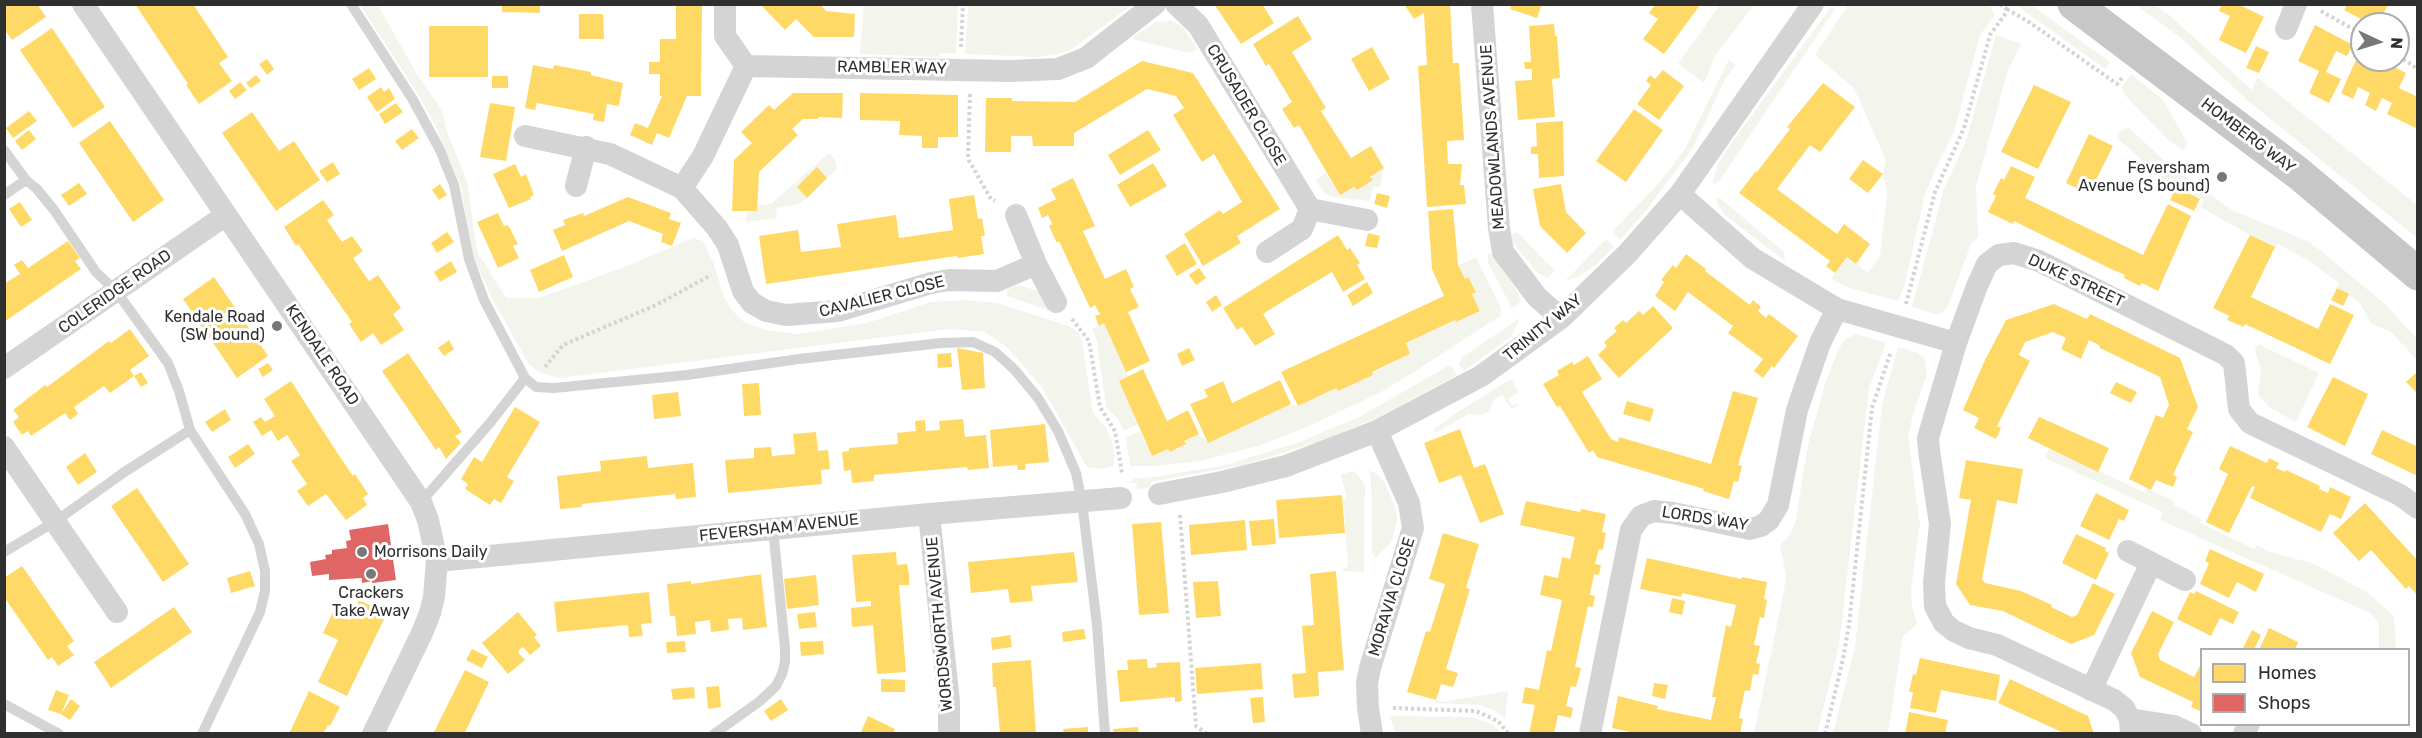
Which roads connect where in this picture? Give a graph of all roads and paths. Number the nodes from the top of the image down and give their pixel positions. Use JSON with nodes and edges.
{"nodes":[{"id":1,"x":83,"y":4,"type":"edge"},
{"id":2,"x":351,"y":4,"type":"edge"},
{"id":3,"x":725,"y":4,"type":"edge"},
{"id":4,"x":963,"y":4,"type":"edge"},
{"id":5,"x":1155,"y":4,"type":"edge"},
{"id":6,"x":1176,"y":4,"type":"edge"},
{"id":7,"x":1482,"y":4,"type":"edge"},
{"id":8,"x":1813,"y":4,"type":"edge"},
{"id":9,"x":2000,"y":4,"type":"edge"},
{"id":10,"x":2074,"y":4,"type":"edge"},
{"id":11,"x":2306,"y":7,"type":"edge"},
{"id":12,"x":2008,"y":10,"type":"junction"},
{"id":13,"x":2350,"y":28,"type":"edge"},
{"id":14,"x":2286,"y":29,"type":"dead end"},
{"id":15,"x":746,"y":66,"type":"junction"},
{"id":16,"x":965,"y":69,"type":"junction"},
{"id":17,"x":2117,"y":84,"type":"dead end"},
{"id":18,"x":525,"y":136,"type":"dead end"},
{"id":19,"x":586,"y":147,"type":"junction"},
{"id":20,"x":4,"y":150,"type":"edge"},
{"id":21,"x":26,"y":180,"type":"junction"},
{"id":22,"x":576,"y":186,"type":"dead end"},
{"id":23,"x":682,"y":188,"type":"junction"},
{"id":24,"x":1680,"y":194,"type":"junction"},
{"id":25,"x":4,"y":195,"type":"edge"},
{"id":26,"x":1310,"y":209,"type":"junction"},
{"id":27,"x":226,"y":215,"type":"junction"},
{"id":28,"x":1016,"y":215,"type":"joint"},
{"id":29,"x":1367,"y":219,"type":"dead end"},
{"id":30,"x":1267,"y":252,"type":"dead end"},
{"id":31,"x":734,"y":259,"type":"junction"},
{"id":32,"x":1036,"y":264,"type":"junction"},
{"id":33,"x":2418,"y":274,"type":"edge"},
{"id":34,"x":116,"y":291,"type":"junction"},
{"id":35,"x":1056,"y":302,"type":"joint"},
{"id":36,"x":1906,"y":306,"type":"dead end"},
{"id":37,"x":1837,"y":309,"type":"junction"},
{"id":38,"x":1561,"y":318,"type":"junction"},
{"id":39,"x":1956,"y":344,"type":"junction"},
{"id":40,"x":1893,"y":346,"type":"dead end"},
{"id":41,"x":4,"y":368,"type":"edge"},
{"id":42,"x":525,"y":378,"type":"junction"},
{"id":43,"x":190,"y":430,"type":"junction"},
{"id":44,"x":1377,"y":431,"type":"junction"},
{"id":45,"x":4,"y":447,"type":"edge"},
{"id":46,"x":1169,"y":492,"type":"joint"},
{"id":47,"x":1121,"y":498,"type":"joint"},
{"id":48,"x":421,"y":502,"type":"junction"},
{"id":49,"x":1082,"y":502,"type":"junction"},
{"id":50,"x":2418,"y":508,"type":"edge"},
{"id":51,"x":929,"y":514,"type":"junction"},
{"id":52,"x":56,"y":522,"type":"junction"},
{"id":53,"x":773,"y":529,"type":"junction"},
{"id":54,"x":2128,"y":551,"type":"dead end"},
{"id":55,"x":4,"y":552,"type":"edge"},
{"id":56,"x":437,"y":561,"type":"junction"},
{"id":57,"x":2151,"y":563,"type":"junction"},
{"id":58,"x":2185,"y":580,"type":"dead end"},
{"id":59,"x":117,"y":612,"type":"dead end"},
{"id":60,"x":2091,"y":690,"type":"junction"},
{"id":61,"x":4,"y":704,"type":"edge"},
{"id":62,"x":1368,"y":708,"type":"junction"},
{"id":63,"x":2130,"y":726,"type":"edge"},
{"id":64,"x":59,"y":734,"type":"edge"},
{"id":65,"x":202,"y":734,"type":"edge"},
{"id":66,"x":373,"y":734,"type":"edge"},
{"id":67,"x":714,"y":734,"type":"edge"},
{"id":68,"x":949,"y":734,"type":"edge"},
{"id":69,"x":1105,"y":734,"type":"edge"},
{"id":70,"x":1208,"y":734,"type":"edge"},
{"id":71,"x":1372,"y":734,"type":"edge"},
{"id":72,"x":1509,"y":734,"type":"edge"},
{"id":73,"x":1590,"y":734,"type":"edge"},
{"id":74,"x":1825,"y":734,"type":"edge"},
{"id":75,"x":2191,"y":734,"type":"edge"}],
"edges":[{"from":1,"to":27,"type":"street","name":"KENDALE ROAD"},
{"from":2,"to":42,"type":"lane"},
{"from":3,"to":15,"type":"street"},
{"from":4,"to":16,"type":"path"},
{"from":5,"to":16,"type":"street","name":"RAMBLER WAY"},
{"from":6,"to":26,"type":"street","name":"CRUSADER CLOSE"},
{"from":7,"to":38,"type":"street","name":"MEADOWLANDS AVENUE"},
{"from":8,"to":24,"type":"street","name":"TRINITY WAY"},
{"from":9,"to":12,"type":"path"},
{"from":10,"to":33,"type":"main road","name":"HOMBERG WAY"},
{"from":11,"to":13,"type":"path"},
{"from":11,"to":14,"type":"street"},
{"from":12,"to":17,"type":"path"},
{"from":12,"to":36,"type":"path"},
{"from":15,"to":16,"type":"street","name":"RAMBLER WAY"},
{"from":15,"to":23,"type":"street"},
{"from":16,"to":28,"type":"path"},
{"from":18,"to":19,"type":"street","name":"CAVALIER CLOSE"},
{"from":19,"to":22,"type":"street"},
{"from":19,"to":23,"type":"street","name":"CAVALIER CLOSE"},
{"from":20,"to":21,"type":"lane"},
{"from":21,"to":25,"type":"lane"},
{"from":21,"to":34,"type":"lane"},
{"from":23,"to":31,"type":"street","name":"CAVALIER CLOSE"},
{"from":24,"to":37,"type":"street"},
{"from":24,"to":38,"type":"street","name":"TRINITY WAY"},
{"from":26,"to":29,"type":"street"},
{"from":26,"to":30,"type":"street"},
{"from":27,"to":34,"type":"street","name":"COLERIDGE ROAD"},
{"from":27,"to":48,"type":"street","name":"KENDALE ROAD"},
{"from":28,"to":32,"type":"street"},
{"from":31,"to":32,"type":"street","name":"CAVALIER CLOSE"},
{"from":31,"to":42,"type":"path"},
{"from":32,"to":35,"type":"street"},
{"from":34,"to":41,"type":"street","name":"COLERIDGE ROAD"},
{"from":34,"to":43,"type":"lane"},
{"from":35,"to":47,"type":"path"},
{"from":37,"to":39,"type":"street"},
{"from":37,"to":73,"type":"street","name":"LORDS WAY"},
{"from":38,"to":44,"type":"street","name":"TRINITY WAY"},
{"from":39,"to":50,"type":"street","name":"DUKE STREET"},
{"from":39,"to":60,"type":"street","name":"DUKE STREET"},
{"from":40,"to":74,"type":"path"},
{"from":42,"to":48,"type":"lane"},
{"from":42,"to":49,"type":"lane"},
{"from":43,"to":52,"type":"lane"},
{"from":43,"to":65,"type":"lane"},
{"from":44,"to":46,"type":"street","name":"TRINITY WAY"},
{"from":44,"to":62,"type":"street","name":"MORAVIA CLOSE"},
{"from":45,"to":52,"type":"street"},
{"from":46,"to":70,"type":"path"},
{"from":47,"to":49,"type":"street","name":"FEVERSHAM AVENUE"},
{"from":48,"to":56,"type":"street","name":"KENDALE ROAD"},
{"from":49,"to":51,"type":"street","name":"FEVERSHAM AVENUE"},
{"from":49,"to":69,"type":"lane"},
{"from":51,"to":53,"type":"street","name":"FEVERSHAM AVENUE"},
{"from":51,"to":68,"type":"street","name":"WORDSWORTH AVENUE"},
{"from":52,"to":55,"type":"lane"},
{"from":52,"to":59,"type":"street"},
{"from":53,"to":56,"type":"street","name":"FEVERSHAM AVENUE"},
{"from":53,"to":67,"type":"lane"},
{"from":54,"to":57,"type":"street"},
{"from":56,"to":66,"type":"street","name":"KENDALE ROAD"},
{"from":57,"to":58,"type":"street"},
{"from":57,"to":60,"type":"street"},
{"from":60,"to":63,"type":"street","name":"DUKE STREET"},
{"from":61,"to":64,"type":"lane"},
{"from":62,"to":71,"type":"street","name":"MORAVIA CLOSE"},
{"from":62,"to":72,"type":"path"},
{"from":63,"to":75,"type":"street"}]}
